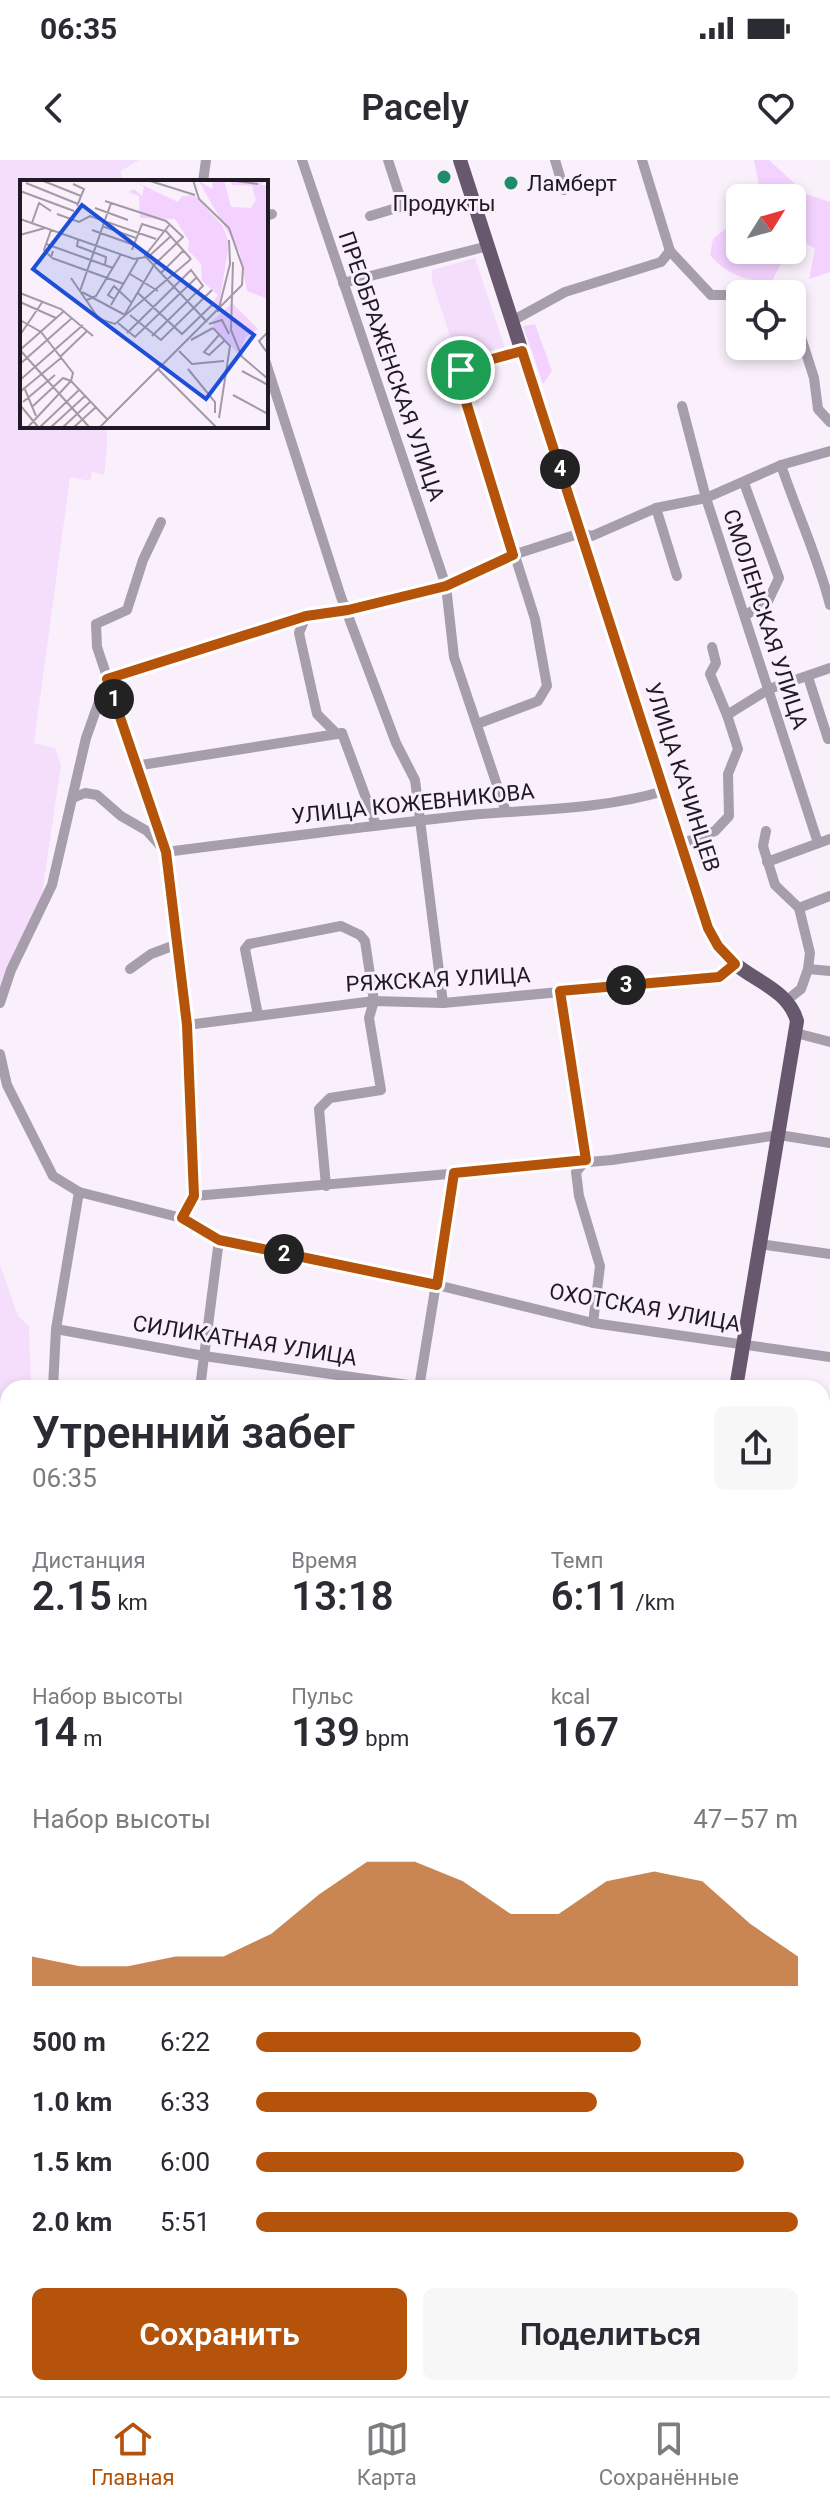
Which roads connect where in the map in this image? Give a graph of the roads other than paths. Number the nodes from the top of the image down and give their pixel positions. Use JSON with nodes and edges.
{"nodes":[{"id":1,"x":206,"y":160,"type":"edge"},
{"id":2,"x":302,"y":160,"type":"edge"},
{"id":3,"x":388,"y":160,"type":"edge"},
{"id":4,"x":460,"y":160,"type":"edge"},
{"id":5,"x":555,"y":160,"type":"edge"},
{"id":6,"x":642,"y":160,"type":"edge"},
{"id":7,"x":203,"y":180,"type":"edge"},
{"id":8,"x":564,"y":190,"type":"dead end"},
{"id":9,"x":370,"y":216,"type":"dead end"},
{"id":10,"x":488,"y":246,"type":"junction"},
{"id":11,"x":670,"y":251,"type":"junction"},
{"id":12,"x":343,"y":283,"type":"junction"},
{"id":13,"x":726,"y":295,"type":"edge"},
{"id":14,"x":512,"y":321,"type":"junction"},
{"id":15,"x":522,"y":351,"type":"junction"},
{"id":16,"x":806,"y":353,"type":"edge"},
{"id":17,"x":268,"y":370,"type":"edge"},
{"id":18,"x":682,"y":406,"type":"dead end"},
{"id":19,"x":830,"y":422,"type":"edge"},
{"id":20,"x":830,"y":451,"type":"edge"},
{"id":21,"x":781,"y":465,"type":"junction"},
{"id":22,"x":744,"y":483,"type":"junction"},
{"id":23,"x":706,"y":498,"type":"junction"},
{"id":24,"x":656,"y":508,"type":"junction"},
{"id":25,"x":161,"y":522,"type":"dead end"},
{"id":26,"x":581,"y":533,"type":"junction"},
{"id":27,"x":513,"y":555,"type":"junction"},
{"id":28,"x":677,"y":576,"type":"dead end"},
{"id":29,"x":446,"y":586,"type":"junction"},
{"id":30,"x":830,"y":605,"type":"edge"},
{"id":31,"x":348,"y":610,"type":"junction"},
{"id":32,"x":746,"y":615,"type":"junction"},
{"id":33,"x":306,"y":616,"type":"junction"},
{"id":34,"x":712,"y":647,"type":"dead end"},
{"id":35,"x":830,"y":668,"type":"edge"},
{"id":36,"x":808,"y":677,"type":"junction"},
{"id":37,"x":107,"y":679,"type":"junction"},
{"id":38,"x":769,"y":689,"type":"junction"},
{"id":39,"x":727,"y":715,"type":"junction"},
{"id":40,"x":477,"y":724,"type":"junction"},
{"id":41,"x":337,"y":734,"type":"junction"},
{"id":42,"x":828,"y":739,"type":"edge"},
{"id":43,"x":135,"y":766,"type":"junction"},
{"id":44,"x":664,"y":791,"type":"junction"},
{"id":45,"x":73,"y":798,"type":"junction"},
{"id":46,"x":506,"y":812,"type":"junction"},
{"id":47,"x":421,"y":820,"type":"junction"},
{"id":48,"x":376,"y":825,"type":"junction"},
{"id":49,"x":766,"y":831,"type":"dead end"},
{"id":50,"x":830,"y":839,"type":"edge"},
{"id":51,"x":818,"y":843,"type":"junction"},
{"id":52,"x":681,"y":844,"type":"junction"},
{"id":53,"x":166,"y":852,"type":"junction"},
{"id":54,"x":767,"y":862,"type":"junction"},
{"id":55,"x":830,"y":896,"type":"edge"},
{"id":56,"x":799,"y":908,"type":"junction"},
{"id":57,"x":175,"y":945,"type":"junction"},
{"id":58,"x":735,"y":964,"type":"junction"},
{"id":59,"x":130,"y":969,"type":"dead end"},
{"id":60,"x":808,"y":969,"type":"junction"},
{"id":61,"x":830,"y":971,"type":"edge"},
{"id":62,"x":560,"y":991,"type":"junction"},
{"id":63,"x":787,"y":1000,"type":"junction"},
{"id":64,"x":374,"y":1001,"type":"junction"},
{"id":65,"x":0,"y":1003,"type":"edge"},
{"id":66,"x":443,"y":1003,"type":"junction"},
{"id":67,"x":258,"y":1015,"type":"junction"},
{"id":68,"x":187,"y":1025,"type":"junction"},
{"id":69,"x":796,"y":1033,"type":"junction"},
{"id":70,"x":830,"y":1042,"type":"edge"},
{"id":71,"x":0,"y":1054,"type":"edge"},
{"id":72,"x":779,"y":1135,"type":"junction"},
{"id":73,"x":830,"y":1143,"type":"edge"},
{"id":74,"x":586,"y":1160,"type":"junction"},
{"id":75,"x":454,"y":1173,"type":"junction"},
{"id":76,"x":326,"y":1186,"type":"junction"},
{"id":77,"x":79,"y":1192,"type":"junction"},
{"id":78,"x":194,"y":1196,"type":"junction"},
{"id":79,"x":182,"y":1218,"type":"junction"},
{"id":80,"x":219,"y":1240,"type":"junction"},
{"id":81,"x":759,"y":1244,"type":"junction"},
{"id":82,"x":830,"y":1254,"type":"edge"},
{"id":83,"x":437,"y":1285,"type":"junction"},
{"id":84,"x":593,"y":1323,"type":"junction"},
{"id":85,"x":56,"y":1329,"type":"junction"},
{"id":86,"x":744,"y":1344,"type":"junction"},
{"id":87,"x":204,"y":1356,"type":"junction"},
{"id":88,"x":830,"y":1357,"type":"edge"},
{"id":89,"x":53,"y":1380,"type":"edge"},
{"id":90,"x":201,"y":1380,"type":"edge"},
{"id":91,"x":368,"y":1380,"type":"edge"},
{"id":92,"x":424,"y":1380,"type":"edge"},
{"id":93,"x":737,"y":1380,"type":"edge"}],
"edges":[{"from":1,"to":7,"type":"street"},
{"from":2,"to":12,"type":"street","name":"ПРЕОБРАЖЕНСКАЯ УЛИЦА"},
{"from":3,"to":9,"type":"street"},
{"from":4,"to":10,"type":"main road","name":"УЛИЦА КАЧИНЦЕВ"},
{"from":5,"to":8,"type":"street"},
{"from":6,"to":11,"type":"street"},
{"from":10,"to":12,"type":"street"},
{"from":10,"to":14,"type":"main road","name":"УЛИЦА КАЧИНЦЕВ"},
{"from":11,"to":13,"type":"street"},
{"from":11,"to":14,"type":"street"},
{"from":12,"to":29,"type":"street","name":"ПРЕОБРАЖЕНСКАЯ УЛИЦА"},
{"from":14,"to":15,"type":"main road","name":"УЛИЦА КАЧИНЦЕВ"},
{"from":15,"to":26,"type":"main road","name":"УЛИЦА КАЧИНЦЕВ"},
{"from":15,"to":27,"type":"street"},
{"from":16,"to":19,"type":"street"},
{"from":17,"to":31,"type":"street"},
{"from":18,"to":23,"type":"street","name":"СМОЛЕНСКАЯ УЛИЦА"},
{"from":20,"to":21,"type":"street"},
{"from":21,"to":22,"type":"street"},
{"from":21,"to":30,"type":"street"},
{"from":22,"to":23,"type":"street"},
{"from":22,"to":32,"type":"street"},
{"from":23,"to":24,"type":"street"},
{"from":23,"to":32,"type":"street","name":"СМОЛЕНСКАЯ УЛИЦА"},
{"from":24,"to":26,"type":"street"},
{"from":24,"to":28,"type":"street"},
{"from":25,"to":37,"type":"street"},
{"from":26,"to":27,"type":"street"},
{"from":26,"to":44,"type":"main road","name":"УЛИЦА КАЧИНЦЕВ"},
{"from":27,"to":29,"type":"street"},
{"from":27,"to":40,"type":"street"},
{"from":29,"to":31,"type":"street"},
{"from":29,"to":40,"type":"street","name":"ПРЕОБРАЖЕНСКАЯ УЛИЦА"},
{"from":31,"to":33,"type":"street"},
{"from":31,"to":47,"type":"street"},
{"from":32,"to":38,"type":"street","name":"СМОЛЕНСКАЯ УЛИЦА"},
{"from":33,"to":37,"type":"street"},
{"from":33,"to":41,"type":"street"},
{"from":34,"to":39,"type":"street"},
{"from":35,"to":36,"type":"street"},
{"from":36,"to":38,"type":"street"},
{"from":36,"to":42,"type":"street"},
{"from":37,"to":43,"type":"street"},
{"from":37,"to":45,"type":"street"},
{"from":38,"to":39,"type":"street"},
{"from":38,"to":51,"type":"street","name":"СМОЛЕНСКАЯ УЛИЦА"},
{"from":39,"to":52,"type":"street"},
{"from":40,"to":46,"type":"street","name":"ПРЕОБРАЖЕНСКАЯ УЛИЦА"},
{"from":41,"to":43,"type":"street"},
{"from":41,"to":48,"type":"street"},
{"from":43,"to":53,"type":"street"},
{"from":44,"to":46,"type":"street","name":"УЛИЦА КОЖЕВНИКОВА"},
{"from":44,"to":52,"type":"main road","name":"УЛИЦА КАЧИНЦЕВ"},
{"from":45,"to":53,"type":"street"},
{"from":45,"to":65,"type":"street"},
{"from":46,"to":47,"type":"street","name":"УЛИЦА КОЖЕВНИКОВА"},
{"from":47,"to":48,"type":"street","name":"УЛИЦА КОЖЕВНИКОВА"},
{"from":47,"to":66,"type":"street"},
{"from":48,"to":53,"type":"street","name":"УЛИЦА КОЖЕВНИКОВА"},
{"from":49,"to":54,"type":"street"},
{"from":50,"to":51,"type":"street"},
{"from":51,"to":54,"type":"street"},
{"from":52,"to":58,"type":"main road","name":"УЛИЦА КАЧИНЦЕВ"},
{"from":53,"to":57,"type":"street"},
{"from":54,"to":56,"type":"street"},
{"from":55,"to":56,"type":"street"},
{"from":56,"to":60,"type":"street"},
{"from":57,"to":59,"type":"street"},
{"from":57,"to":68,"type":"street"},
{"from":58,"to":62,"type":"street","name":"РЯЖСКАЯ УЛИЦА"},
{"from":58,"to":63,"type":"main road","name":"УЛИЦА КАЧИНЦЕВ"},
{"from":60,"to":61,"type":"street"},
{"from":60,"to":63,"type":"street"},
{"from":62,"to":66,"type":"street","name":"РЯЖСКАЯ УЛИЦА"},
{"from":62,"to":74,"type":"street"},
{"from":63,"to":69,"type":"main road"},
{"from":64,"to":66,"type":"street","name":"РЯЖСКАЯ УЛИЦА"},
{"from":64,"to":67,"type":"street","name":"РЯЖСКАЯ УЛИЦА"},
{"from":64,"to":67,"type":"street"},
{"from":64,"to":76,"type":"street"},
{"from":67,"to":68,"type":"street","name":"РЯЖСКАЯ УЛИЦА"},
{"from":68,"to":78,"type":"street"},
{"from":69,"to":70,"type":"street"},
{"from":69,"to":72,"type":"main road"},
{"from":71,"to":77,"type":"street"},
{"from":72,"to":73,"type":"street"},
{"from":72,"to":74,"type":"street"},
{"from":72,"to":81,"type":"main road"},
{"from":74,"to":75,"type":"street"},
{"from":74,"to":84,"type":"street"},
{"from":75,"to":76,"type":"street"},
{"from":75,"to":83,"type":"street"},
{"from":76,"to":78,"type":"street"},
{"from":77,"to":79,"type":"street","name":"ОХОТСКАЯ УЛИЦА"},
{"from":77,"to":85,"type":"street"},
{"from":78,"to":79,"type":"street"},
{"from":79,"to":80,"type":"street","name":"ОХОТСКАЯ УЛИЦА"},
{"from":80,"to":83,"type":"street","name":"ОХОТСКАЯ УЛИЦА"},
{"from":80,"to":87,"type":"street"},
{"from":81,"to":82,"type":"street"},
{"from":81,"to":86,"type":"main road"},
{"from":83,"to":84,"type":"street","name":"ОХОТСКАЯ УЛИЦА"},
{"from":83,"to":92,"type":"street"},
{"from":84,"to":86,"type":"street","name":"ОХОТСКАЯ УЛИЦА"},
{"from":85,"to":87,"type":"street","name":"СИЛИКАТНАЯ УЛИЦА"},
{"from":85,"to":89,"type":"street"},
{"from":86,"to":88,"type":"street","name":"ОХОТСКАЯ УЛИЦА"},
{"from":86,"to":93,"type":"main road"},
{"from":87,"to":90,"type":"street"},
{"from":87,"to":91,"type":"street","name":"СИЛИКАТНАЯ УЛИЦА"}]}
